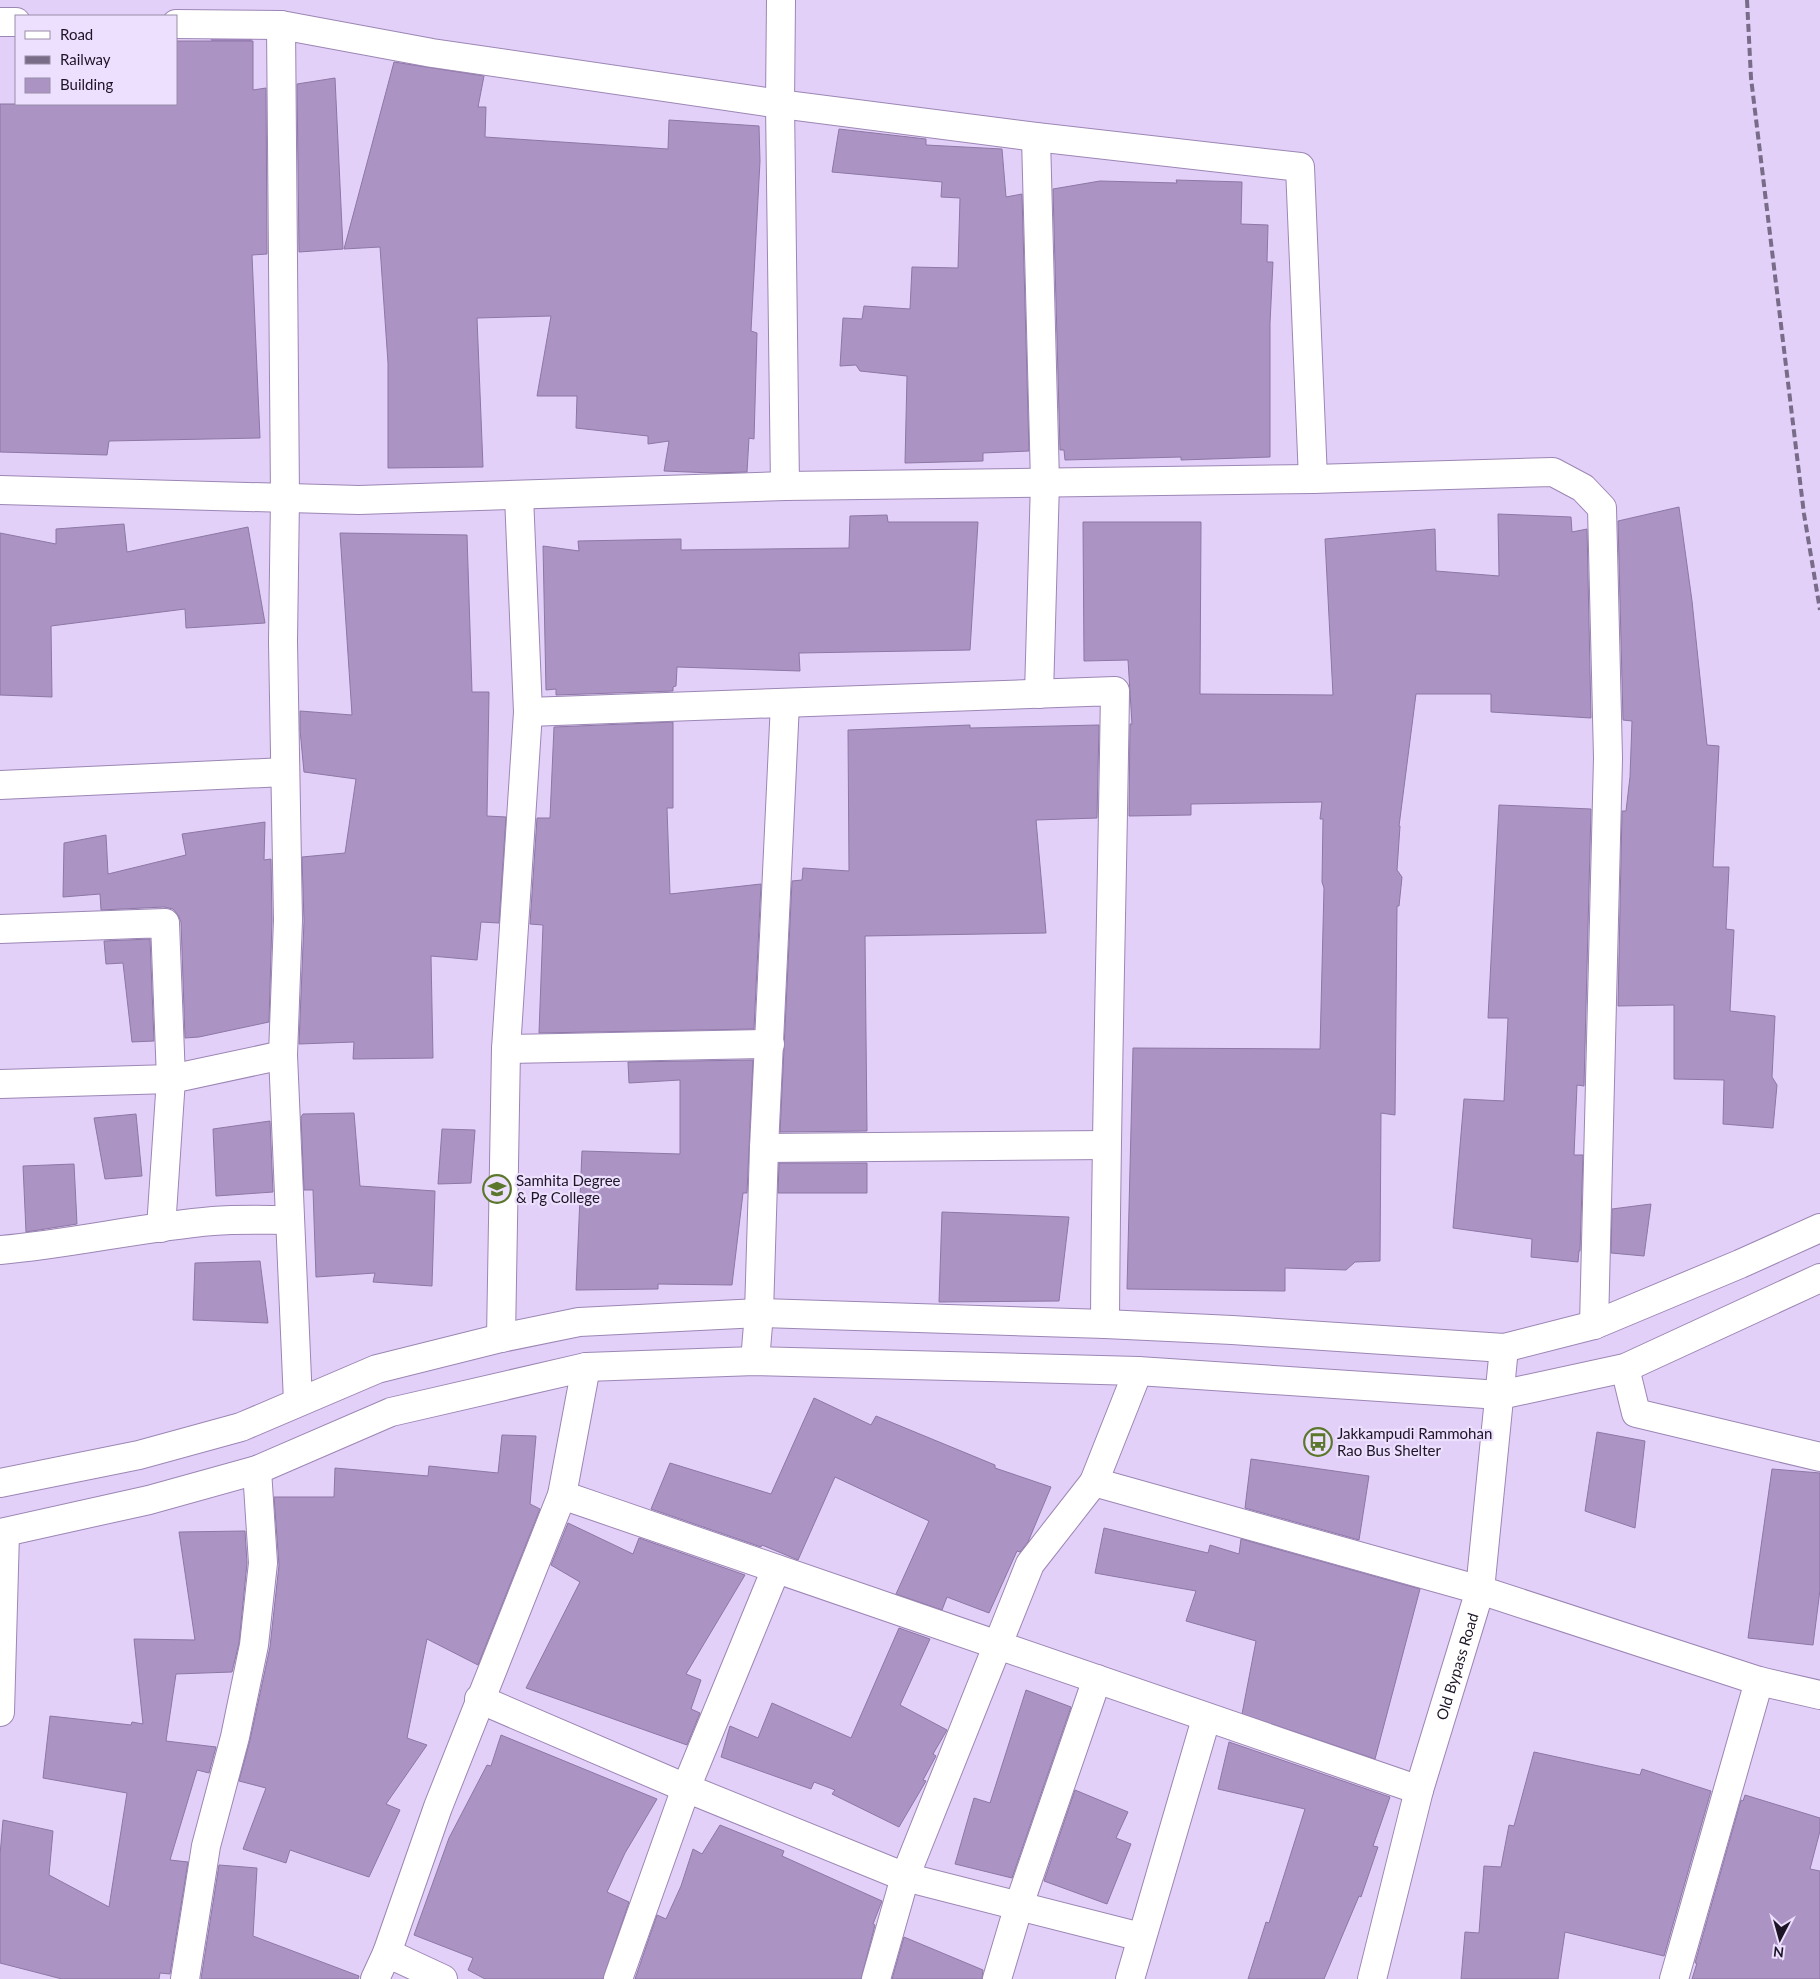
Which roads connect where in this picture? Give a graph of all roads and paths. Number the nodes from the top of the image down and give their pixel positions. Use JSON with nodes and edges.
{"nodes":[{"id":1,"x":781,"y":0,"type":"edge"},
{"id":2,"x":0,"y":22,"type":"edge"},
{"id":3,"x":15,"y":22,"type":"edge"},
{"id":4,"x":178,"y":24,"type":"edge"},
{"id":5,"x":281,"y":25,"type":"junction"},
{"id":6,"x":780,"y":104,"type":"junction"},
{"id":7,"x":1036,"y":137,"type":"junction"},
{"id":8,"x":1312,"y":479,"type":"junction"},
{"id":9,"x":1045,"y":482,"type":"junction"},
{"id":10,"x":785,"y":486,"type":"junction"},
{"id":11,"x":0,"y":490,"type":"edge"},
{"id":12,"x":519,"y":496,"type":"junction"},
{"id":13,"x":285,"y":497,"type":"junction"},
{"id":14,"x":1039,"y":694,"type":"junction"},
{"id":15,"x":786,"y":703,"type":"junction"},
{"id":16,"x":528,"y":712,"type":"junction"},
{"id":17,"x":285,"y":772,"type":"junction"},
{"id":18,"x":0,"y":785,"type":"edge"},
{"id":19,"x":0,"y":930,"type":"edge"},
{"id":20,"x":770,"y":1044,"type":"junction"},
{"id":21,"x":506,"y":1049,"type":"junction"},
{"id":22,"x":283,"y":1055,"type":"junction"},
{"id":23,"x":171,"y":1079,"type":"junction"},
{"id":24,"x":0,"y":1084,"type":"edge"},
{"id":25,"x":1106,"y":1145,"type":"junction"},
{"id":26,"x":764,"y":1148,"type":"junction"},
{"id":27,"x":290,"y":1220,"type":"junction"},
{"id":28,"x":161,"y":1228,"type":"junction"},
{"id":29,"x":1820,"y":1228,"type":"edge"},
{"id":30,"x":0,"y":1250,"type":"edge"},
{"id":31,"x":1820,"y":1278,"type":"edge"},
{"id":32,"x":759,"y":1312,"type":"junction"},
{"id":33,"x":1105,"y":1324,"type":"junction"},
{"id":34,"x":1594,"y":1324,"type":"junction"},
{"id":35,"x":501,"y":1338,"type":"junction"},
{"id":36,"x":1504,"y":1348,"type":"junction"},
{"id":37,"x":755,"y":1361,"type":"junction"},
{"id":38,"x":586,"y":1367,"type":"junction"},
{"id":39,"x":1625,"y":1368,"type":"junction"},
{"id":40,"x":1138,"y":1371,"type":"junction"},
{"id":41,"x":1500,"y":1395,"type":"junction"},
{"id":42,"x":298,"y":1402,"type":"junction"},
{"id":43,"x":1820,"y":1456,"type":"edge"},
{"id":44,"x":257,"y":1470,"type":"junction"},
{"id":45,"x":1094,"y":1482,"type":"junction"},
{"id":46,"x":0,"y":1483,"type":"edge"},
{"id":47,"x":562,"y":1495,"type":"junction"},
{"id":48,"x":2,"y":1533,"type":"edge"},
{"id":49,"x":776,"y":1569,"type":"junction"},
{"id":50,"x":1480,"y":1590,"type":"junction"},
{"id":51,"x":998,"y":1645,"type":"junction"},
{"id":52,"x":1096,"y":1679,"type":"junction"},
{"id":53,"x":1759,"y":1681,"type":"junction"},
{"id":54,"x":1820,"y":1695,"type":"edge"},
{"id":55,"x":479,"y":1699,"type":"junction"},
{"id":56,"x":0,"y":1712,"type":"edge"},
{"id":57,"x":1206,"y":1718,"type":"junction"},
{"id":58,"x":686,"y":1788,"type":"junction"},
{"id":59,"x":1419,"y":1790,"type":"junction"},
{"id":60,"x":905,"y":1877,"type":"junction"},
{"id":61,"x":1019,"y":1905,"type":"junction"},
{"id":62,"x":1141,"y":1937,"type":"junction"},
{"id":63,"x":387,"y":1953,"type":"junction"},
{"id":64,"x":185,"y":1979,"type":"edge"},
{"id":65,"x":375,"y":1979,"type":"edge"},
{"id":66,"x":443,"y":1979,"type":"edge"},
{"id":67,"x":618,"y":1979,"type":"edge"},
{"id":68,"x":876,"y":1979,"type":"edge"},
{"id":69,"x":997,"y":1979,"type":"edge"},
{"id":70,"x":1130,"y":1979,"type":"edge"},
{"id":71,"x":1372,"y":1979,"type":"edge"},
{"id":72,"x":1674,"y":1979,"type":"edge"}],
"edges":[{"from":1,"to":6,"type":"street"},
{"from":2,"to":3,"type":"street"},
{"from":4,"to":5,"type":"street"},
{"from":5,"to":6,"type":"street"},
{"from":5,"to":13,"type":"street"},
{"from":6,"to":7,"type":"street"},
{"from":6,"to":10,"type":"street"},
{"from":7,"to":8,"type":"street"},
{"from":7,"to":9,"type":"street"},
{"from":8,"to":9,"type":"street"},
{"from":8,"to":34,"type":"street"},
{"from":9,"to":10,"type":"street"},
{"from":9,"to":14,"type":"street"},
{"from":10,"to":12,"type":"street"},
{"from":11,"to":13,"type":"street"},
{"from":12,"to":13,"type":"street"},
{"from":12,"to":16,"type":"street"},
{"from":13,"to":17,"type":"street"},
{"from":14,"to":15,"type":"street"},
{"from":14,"to":25,"type":"street"},
{"from":15,"to":16,"type":"street"},
{"from":15,"to":20,"type":"street"},
{"from":16,"to":21,"type":"street"},
{"from":17,"to":18,"type":"street"},
{"from":17,"to":22,"type":"street"},
{"from":19,"to":23,"type":"street"},
{"from":20,"to":21,"type":"street"},
{"from":20,"to":26,"type":"street"},
{"from":21,"to":35,"type":"street"},
{"from":22,"to":23,"type":"street"},
{"from":22,"to":27,"type":"street"},
{"from":23,"to":24,"type":"street"},
{"from":23,"to":28,"type":"street"},
{"from":25,"to":26,"type":"street"},
{"from":25,"to":33,"type":"street"},
{"from":26,"to":32,"type":"street"},
{"from":27,"to":28,"type":"street"},
{"from":27,"to":42,"type":"street"},
{"from":28,"to":30,"type":"street"},
{"from":29,"to":34,"type":"street"},
{"from":31,"to":39,"type":"street"},
{"from":32,"to":33,"type":"street"},
{"from":32,"to":35,"type":"street"},
{"from":32,"to":37,"type":"street"},
{"from":33,"to":36,"type":"street"},
{"from":34,"to":36,"type":"street"},
{"from":35,"to":42,"type":"street"},
{"from":36,"to":41,"type":"street","name":"Old Bypass Road"},
{"from":37,"to":38,"type":"street"},
{"from":37,"to":40,"type":"street"},
{"from":38,"to":44,"type":"street"},
{"from":38,"to":47,"type":"street"},
{"from":39,"to":41,"type":"street"},
{"from":39,"to":43,"type":"street"},
{"from":40,"to":41,"type":"street"},
{"from":40,"to":45,"type":"street"},
{"from":41,"to":50,"type":"street","name":"Old Bypass Road"},
{"from":42,"to":46,"type":"street"},
{"from":44,"to":48,"type":"street"},
{"from":44,"to":64,"type":"street"},
{"from":45,"to":50,"type":"street"},
{"from":45,"to":51,"type":"street"},
{"from":47,"to":49,"type":"street"},
{"from":47,"to":55,"type":"street"},
{"from":48,"to":56,"type":"street"},
{"from":49,"to":51,"type":"street"},
{"from":49,"to":58,"type":"street"},
{"from":50,"to":53,"type":"street"},
{"from":50,"to":59,"type":"street","name":"Old Bypass Road"},
{"from":51,"to":52,"type":"street"},
{"from":51,"to":60,"type":"street"},
{"from":52,"to":57,"type":"street"},
{"from":52,"to":61,"type":"street"},
{"from":53,"to":54,"type":"street"},
{"from":53,"to":72,"type":"street"},
{"from":55,"to":58,"type":"street"},
{"from":55,"to":63,"type":"street"},
{"from":57,"to":59,"type":"street"},
{"from":57,"to":62,"type":"street"},
{"from":58,"to":60,"type":"street"},
{"from":58,"to":67,"type":"street"},
{"from":59,"to":71,"type":"street","name":"Old Bypass Road"},
{"from":60,"to":61,"type":"street"},
{"from":60,"to":68,"type":"street"},
{"from":61,"to":62,"type":"street"},
{"from":61,"to":69,"type":"street"},
{"from":62,"to":70,"type":"street"},
{"from":63,"to":65,"type":"street"},
{"from":63,"to":66,"type":"street"}]}
